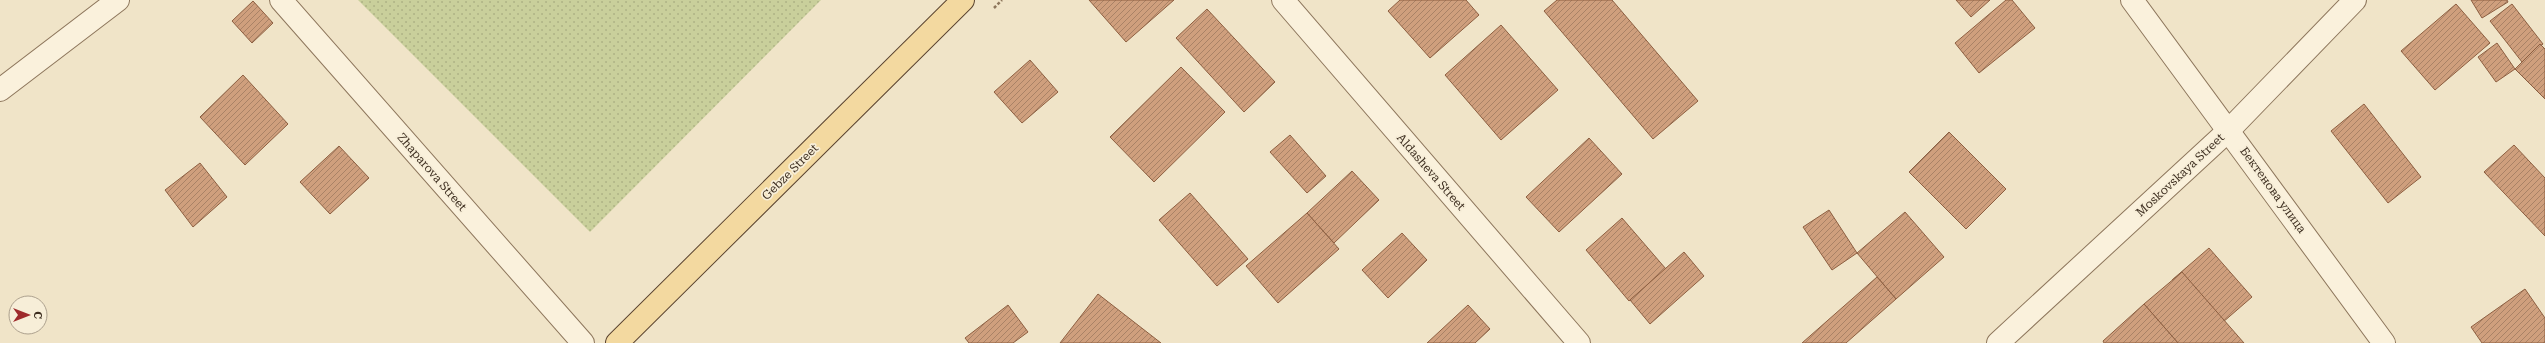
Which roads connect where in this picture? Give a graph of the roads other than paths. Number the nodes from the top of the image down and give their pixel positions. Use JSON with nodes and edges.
{"nodes":[{"id":1,"x":118,"y":0,"type":"edge"},
{"id":2,"x":281,"y":0,"type":"edge"},
{"id":3,"x":963,"y":0,"type":"edge"},
{"id":4,"x":1283,"y":0,"type":"edge"},
{"id":5,"x":2132,"y":0,"type":"edge"},
{"id":6,"x":2355,"y":0,"type":"edge"},
{"id":7,"x":0,"y":90,"type":"edge"},
{"id":8,"x":2229,"y":130,"type":"junction"},
{"id":9,"x":582,"y":343,"type":"edge"},
{"id":10,"x":617,"y":343,"type":"edge"},
{"id":11,"x":1579,"y":343,"type":"edge"},
{"id":12,"x":1998,"y":343,"type":"edge"},
{"id":13,"x":2384,"y":343,"type":"edge"}],
"edges":[{"from":1,"to":7,"type":"street"},
{"from":2,"to":9,"type":"street","name":"Zhaparova Street"},
{"from":3,"to":10,"type":"main road","name":"Gebze Street"},
{"from":4,"to":11,"type":"street","name":"Aldasheva Street"},
{"from":5,"to":8,"type":"street","name":"Бектенова улица"},
{"from":6,"to":8,"type":"street","name":"Moskovskaya Street"},
{"from":8,"to":12,"type":"street","name":"Moskovskaya Street"},
{"from":8,"to":13,"type":"street","name":"Бектенова улица"}]}
